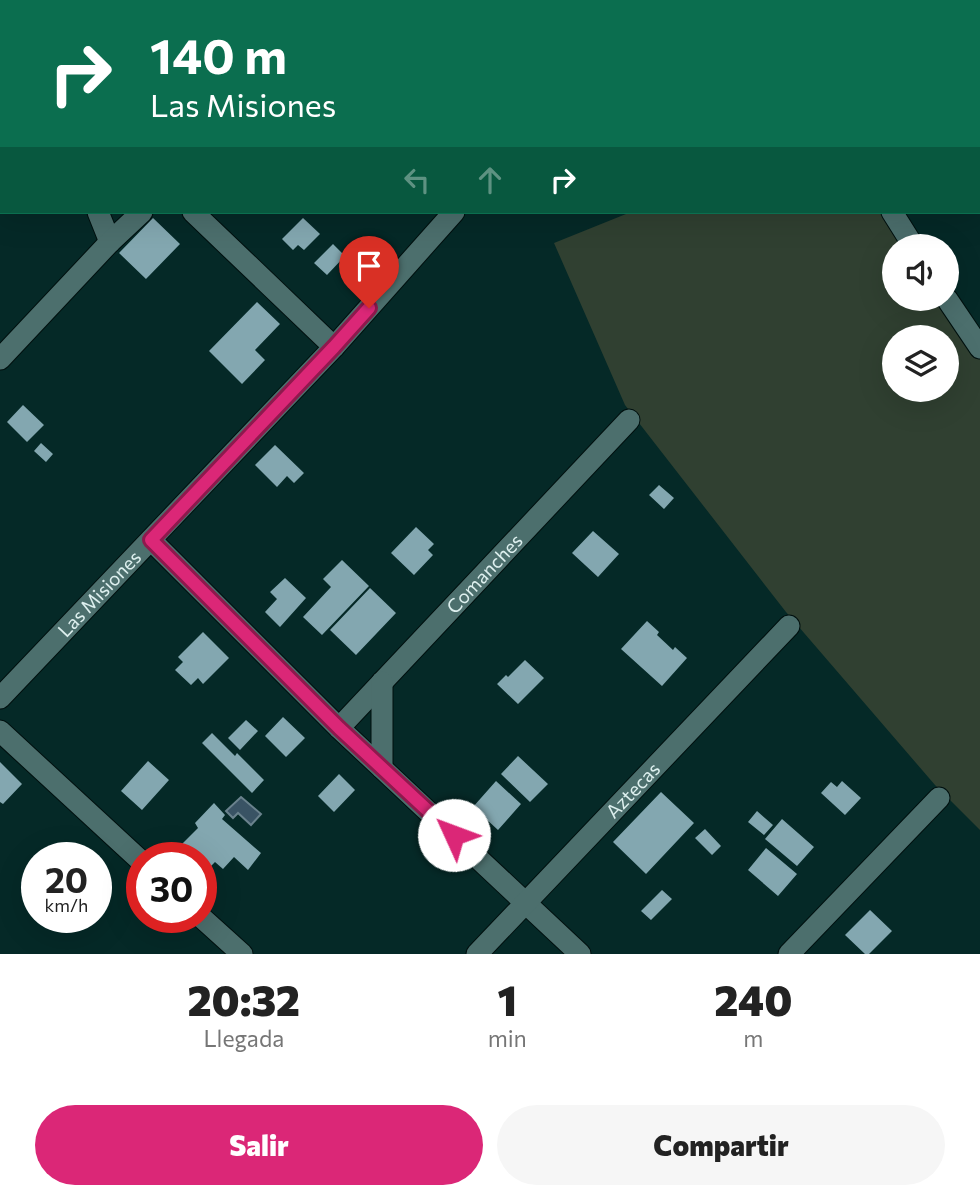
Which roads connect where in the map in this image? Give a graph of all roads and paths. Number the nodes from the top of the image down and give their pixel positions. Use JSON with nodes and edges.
{"nodes":[{"id":1,"x":99,"y":214,"type":"edge"},
{"id":2,"x":140,"y":214,"type":"edge"},
{"id":3,"x":195,"y":214,"type":"edge"},
{"id":4,"x":452,"y":214,"type":"edge"},
{"id":5,"x":893,"y":214,"type":"edge"},
{"id":6,"x":906,"y":234,"type":"edge"},
{"id":7,"x":110,"y":242,"type":"junction"},
{"id":8,"x":955,"y":311,"type":"edge"},
{"id":9,"x":334,"y":347,"type":"junction"},
{"id":10,"x":980,"y":348,"type":"edge"},
{"id":11,"x":0,"y":359,"type":"edge"},
{"id":12,"x":629,"y":420,"type":"dead end"},
{"id":13,"x":151,"y":540,"type":"junction"},
{"id":14,"x":789,"y":626,"type":"dead end"},
{"id":15,"x":382,"y":682,"type":"junction"},
{"id":16,"x":0,"y":698,"type":"edge"},
{"id":17,"x":339,"y":728,"type":"junction"},
{"id":18,"x":0,"y":731,"type":"edge"},
{"id":19,"x":382,"y":768,"type":"junction"},
{"id":20,"x":939,"y":798,"type":"dead end"},
{"id":21,"x":126,"y":847,"type":"edge"},
{"id":22,"x":526,"y":903,"type":"junction"},
{"id":23,"x":217,"y":931,"type":"edge"},
{"id":24,"x":242,"y":954,"type":"edge"},
{"id":25,"x":477,"y":954,"type":"edge"},
{"id":26,"x":580,"y":954,"type":"edge"},
{"id":27,"x":789,"y":954,"type":"edge"}],
"edges":[{"from":1,"to":7,"type":"street"},
{"from":2,"to":7,"type":"street"},
{"from":3,"to":9,"type":"street"},
{"from":4,"to":9,"type":"street","name":"Las Misiones"},
{"from":5,"to":6,"type":"street"},
{"from":7,"to":11,"type":"street"},
{"from":8,"to":10,"type":"street"},
{"from":9,"to":13,"type":"street","name":"Las Misiones"},
{"from":12,"to":15,"type":"street","name":"Comanches"},
{"from":13,"to":16,"type":"street","name":"Las Misiones"},
{"from":13,"to":17,"type":"street"},
{"from":14,"to":22,"type":"street","name":"Aztecas"},
{"from":15,"to":17,"type":"street","name":"Comanches"},
{"from":15,"to":19,"type":"street"},
{"from":17,"to":19,"type":"street"},
{"from":18,"to":21,"type":"street"},
{"from":19,"to":22,"type":"street"},
{"from":20,"to":27,"type":"street"},
{"from":22,"to":25,"type":"street","name":"Aztecas"},
{"from":22,"to":26,"type":"street"},
{"from":23,"to":24,"type":"street"}]}
